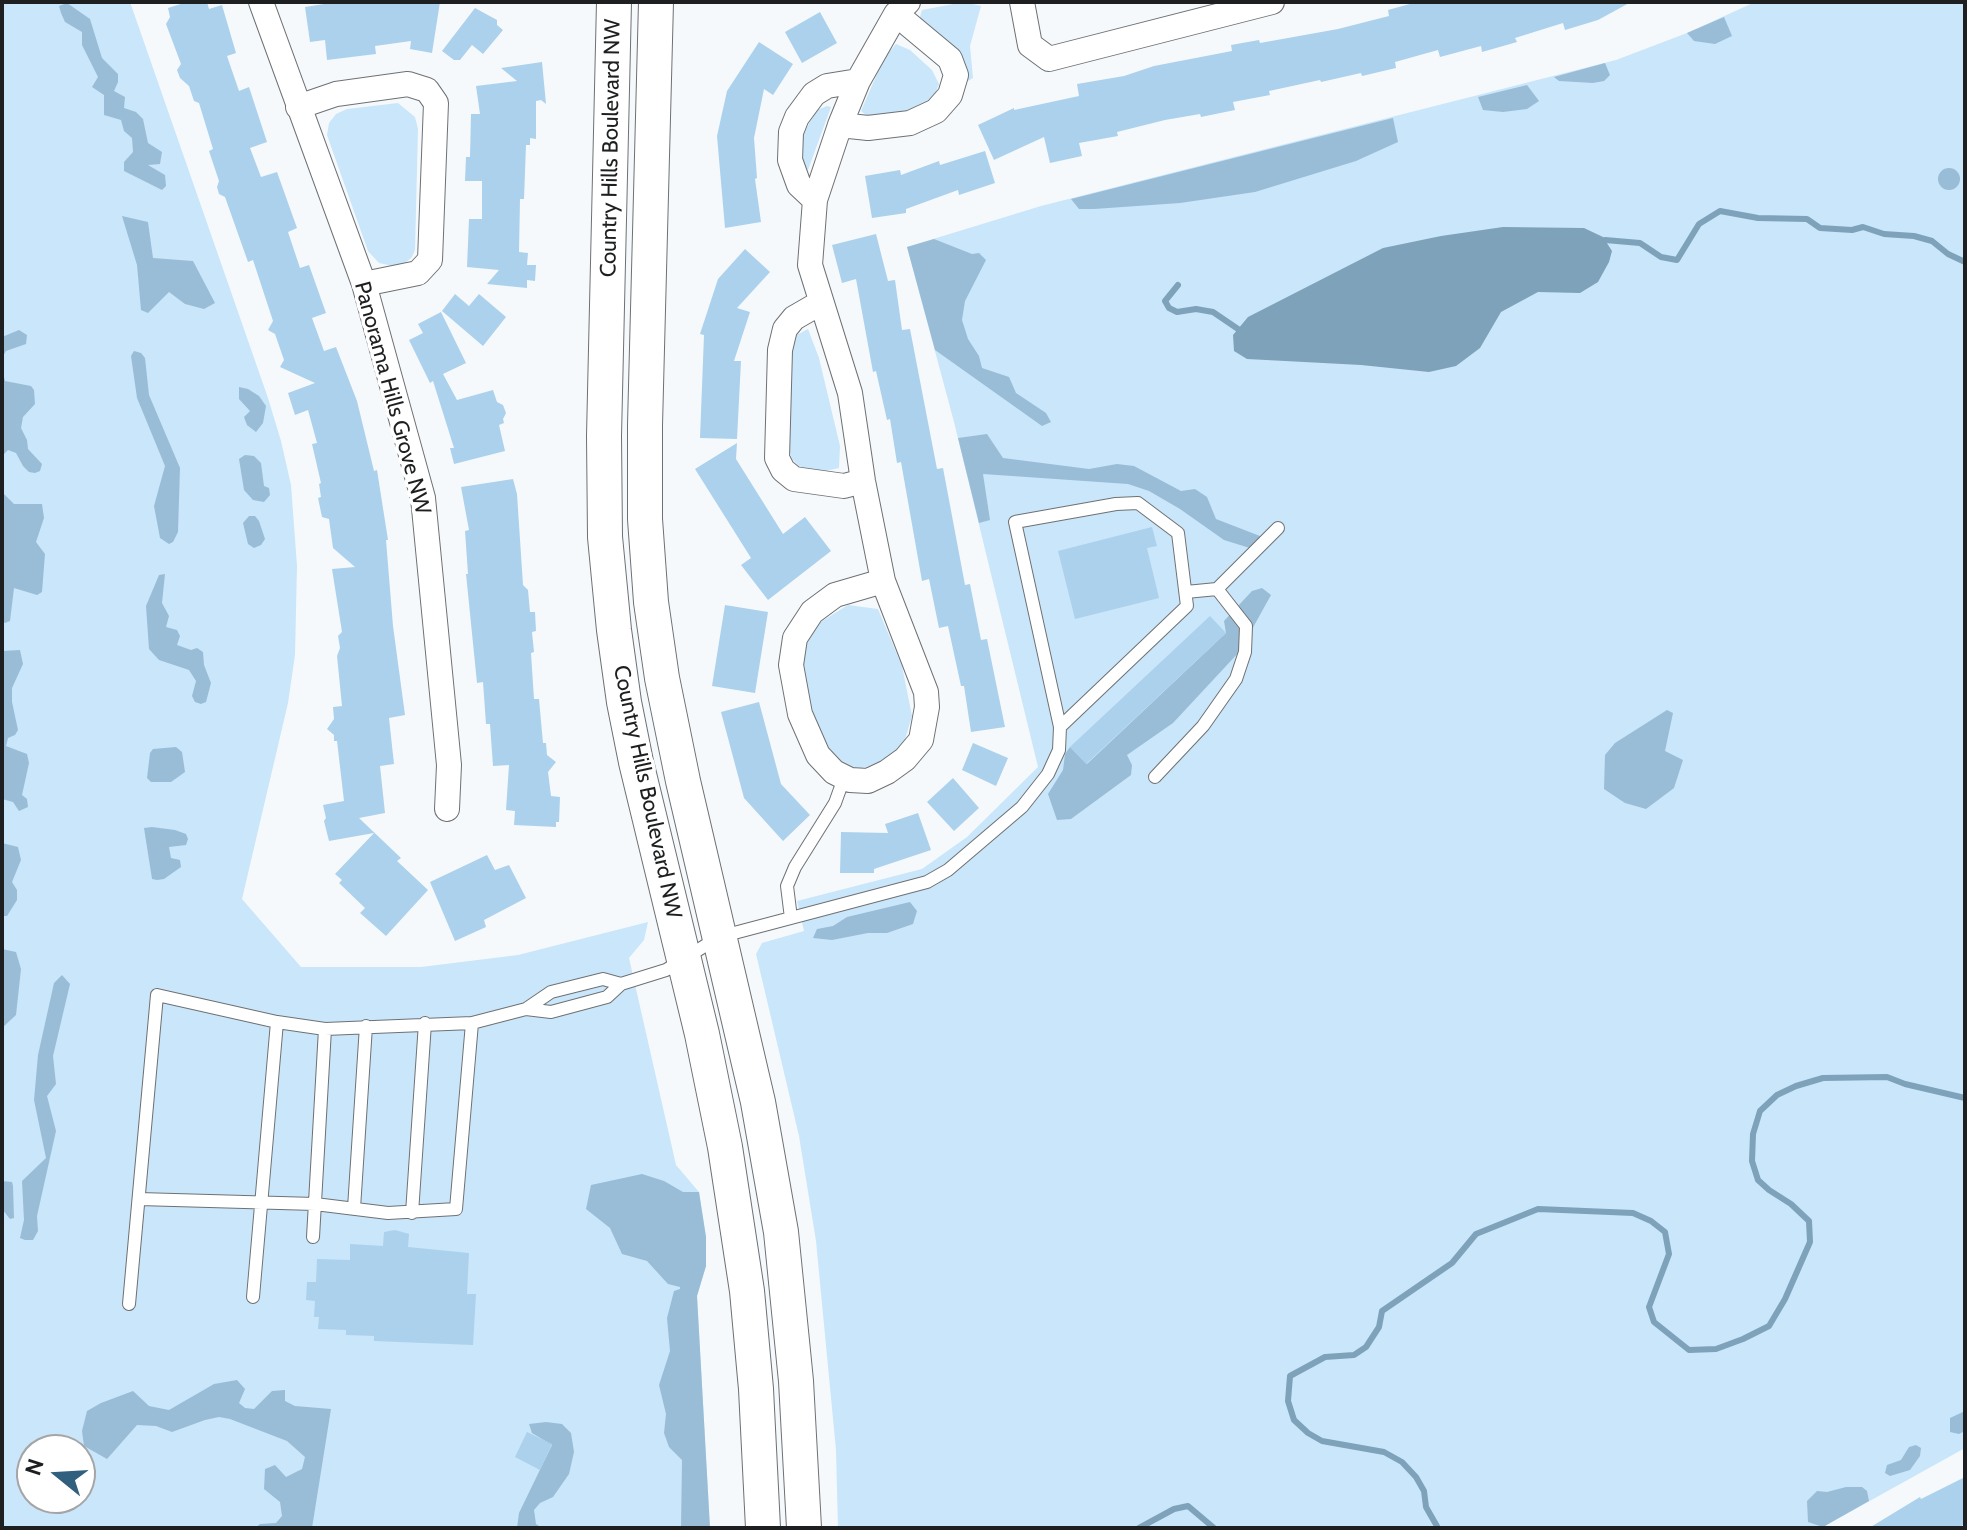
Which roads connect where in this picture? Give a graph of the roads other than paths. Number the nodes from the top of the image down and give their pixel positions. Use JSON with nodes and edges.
{"nodes":[{"id":1,"x":261,"y":2,"type":"edge"},
{"id":2,"x":614,"y":2,"type":"edge"},
{"id":3,"x":656,"y":2,"type":"edge"},
{"id":4,"x":1022,"y":2,"type":"edge"},
{"id":5,"x":1272,"y":2,"type":"edge"},
{"id":6,"x":902,"y":8,"type":"edge"},
{"id":7,"x":858,"y":81,"type":"junction"},
{"id":8,"x":298,"y":107,"type":"junction"},
{"id":9,"x":840,"y":125,"type":"junction"},
{"id":10,"x":815,"y":200,"type":"junction"},
{"id":11,"x":364,"y":284,"type":"junction"},
{"id":12,"x":820,"y":303,"type":"junction"},
{"id":13,"x":863,"y":481,"type":"junction"},
{"id":14,"x":1278,"y":528,"type":"dead end"},
{"id":15,"x":883,"y":581,"type":"junction"},
{"id":16,"x":1217,"y":589,"type":"junction"},
{"id":17,"x":1186,"y":592,"type":"junction"},
{"id":18,"x":1060,"y":727,"type":"junction"},
{"id":19,"x":1155,"y":777,"type":"dead end"},
{"id":20,"x":844,"y":778,"type":"junction"},
{"id":21,"x":447,"y":809,"type":"dead end"},
{"id":22,"x":791,"y":918,"type":"junction"},
{"id":23,"x":719,"y":937,"type":"junction"},
{"id":24,"x":684,"y":958,"type":"junction"},
{"id":25,"x":621,"y":984,"type":"junction"},
{"id":26,"x":526,"y":1009,"type":"junction"},
{"id":27,"x":277,"y":1022,"type":"junction"},
{"id":28,"x":425,"y":1023,"type":"junction"},
{"id":29,"x":472,"y":1023,"type":"junction"},
{"id":30,"x":366,"y":1026,"type":"junction"},
{"id":31,"x":325,"y":1029,"type":"junction"},
{"id":32,"x":139,"y":1199,"type":"junction"},
{"id":33,"x":261,"y":1202,"type":"junction"},
{"id":34,"x":315,"y":1204,"type":"junction"},
{"id":35,"x":354,"y":1208,"type":"junction"},
{"id":36,"x":412,"y":1213,"type":"junction"},
{"id":37,"x":313,"y":1237,"type":"dead end"},
{"id":38,"x":253,"y":1297,"type":"dead end"},
{"id":39,"x":129,"y":1304,"type":"dead end"},
{"id":40,"x":763,"y":1528,"type":"edge"},
{"id":41,"x":804,"y":1528,"type":"edge"}],
"edges":[{"from":1,"to":8,"type":"street","name":"Panorama Hills Grove NW"},
{"from":2,"to":24,"type":"main road","name":"Country Hills Boulevard NW"},
{"from":3,"to":23,"type":"main road","name":"Country Hills Boulevard NW"},
{"from":4,"to":5,"type":"street"},
{"from":6,"to":7,"type":"street"},
{"from":6,"to":9,"type":"street"},
{"from":7,"to":9,"type":"street"},
{"from":7,"to":10,"type":"street"},
{"from":8,"to":11,"type":"street","name":"Panorama Hills Grove NW"},
{"from":8,"to":11,"type":"street"},
{"from":9,"to":10,"type":"street"},
{"from":10,"to":12,"type":"street"},
{"from":11,"to":21,"type":"street","name":"Panorama Hills Grove NW"},
{"from":12,"to":13,"type":"street"},
{"from":12,"to":13,"type":"street"},
{"from":13,"to":15,"type":"street"},
{"from":14,"to":16,"type":"lane"},
{"from":15,"to":20,"type":"street"},
{"from":15,"to":20,"type":"street"},
{"from":16,"to":17,"type":"lane"},
{"from":16,"to":19,"type":"lane"},
{"from":17,"to":18,"type":"lane"},
{"from":17,"to":18,"type":"lane"},
{"from":18,"to":22,"type":"lane"},
{"from":20,"to":22,"type":"lane"},
{"from":22,"to":23,"type":"lane"},
{"from":23,"to":24,"type":"lane"},
{"from":23,"to":41,"type":"main road","name":"Country Hills Boulevard NW"},
{"from":24,"to":25,"type":"lane"},
{"from":24,"to":40,"type":"main road","name":"Country Hills Boulevard NW"},
{"from":25,"to":26,"type":"lane"},
{"from":25,"to":26,"type":"lane"},
{"from":26,"to":29,"type":"lane"},
{"from":27,"to":31,"type":"lane"},
{"from":27,"to":32,"type":"lane"},
{"from":27,"to":33,"type":"lane"},
{"from":28,"to":29,"type":"lane"},
{"from":28,"to":30,"type":"lane"},
{"from":28,"to":36,"type":"lane"},
{"from":29,"to":36,"type":"lane"},
{"from":30,"to":31,"type":"lane"},
{"from":30,"to":35,"type":"lane"},
{"from":31,"to":34,"type":"lane"},
{"from":32,"to":33,"type":"lane"},
{"from":32,"to":39,"type":"lane"},
{"from":33,"to":34,"type":"lane"},
{"from":33,"to":38,"type":"lane"},
{"from":34,"to":35,"type":"lane"},
{"from":34,"to":37,"type":"lane"},
{"from":35,"to":36,"type":"lane"}]}
